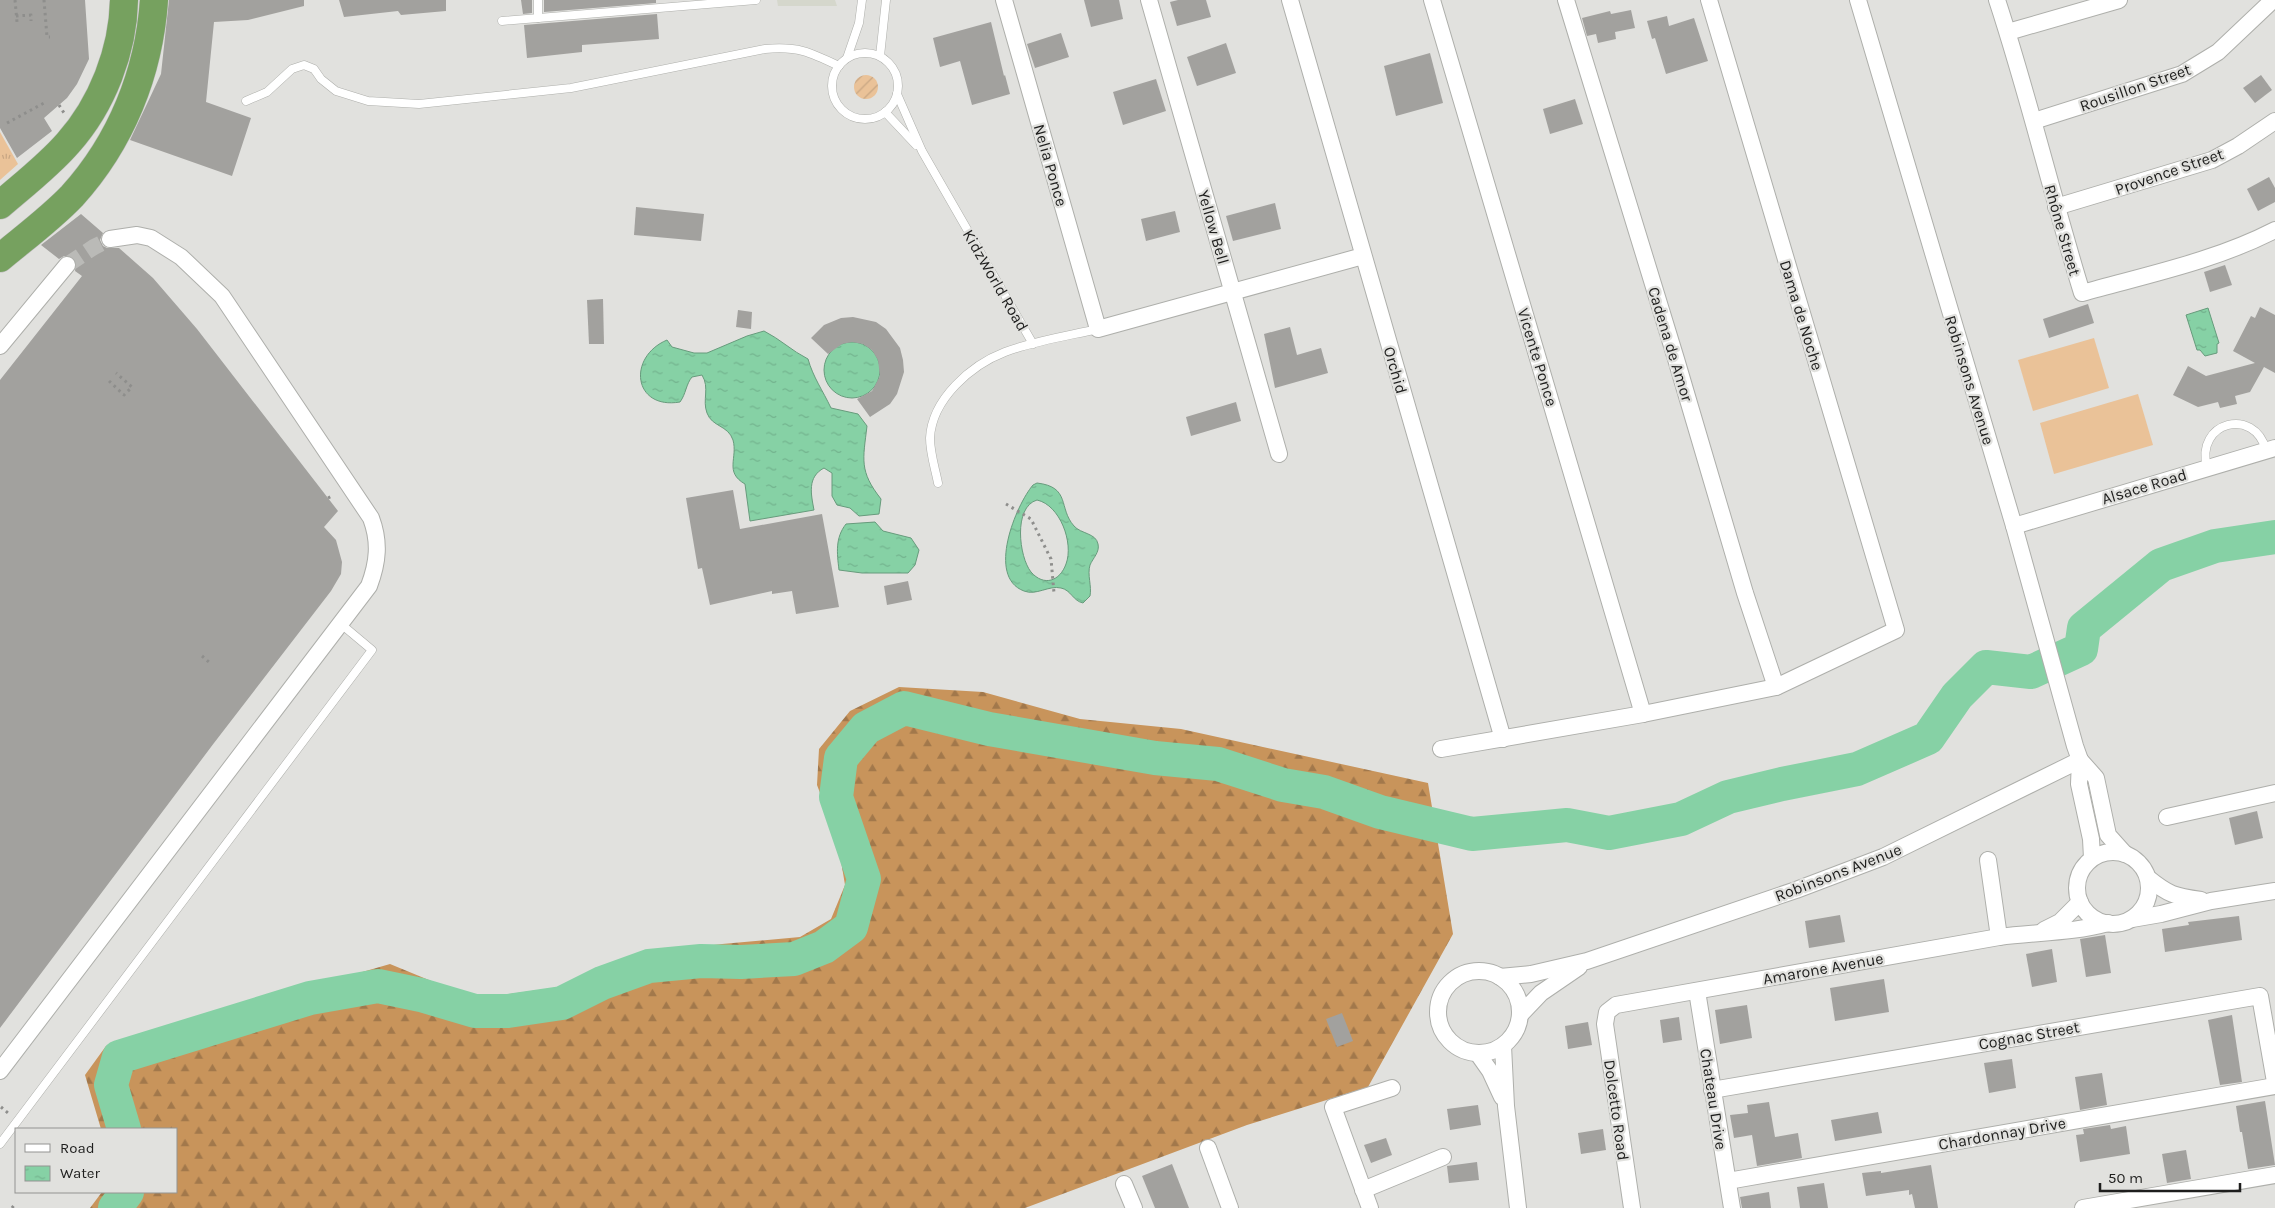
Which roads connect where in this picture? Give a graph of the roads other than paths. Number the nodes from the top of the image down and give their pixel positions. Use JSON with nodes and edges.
{"nodes":[{"id":1,"x":124,"y":0,"type":"edge"},
{"id":2,"x":154,"y":0,"type":"edge"},
{"id":3,"x":538,"y":0,"type":"edge"},
{"id":4,"x":756,"y":0,"type":"edge"},
{"id":5,"x":862,"y":0,"type":"edge"},
{"id":6,"x":886,"y":0,"type":"edge"},
{"id":7,"x":1004,"y":0,"type":"edge"},
{"id":8,"x":1149,"y":0,"type":"edge"},
{"id":9,"x":1290,"y":0,"type":"edge"},
{"id":10,"x":1432,"y":0,"type":"edge"},
{"id":11,"x":1566,"y":0,"type":"edge"},
{"id":12,"x":1709,"y":0,"type":"edge"},
{"id":13,"x":1858,"y":0,"type":"edge"},
{"id":14,"x":1997,"y":0,"type":"edge"},
{"id":15,"x":2119,"y":0,"type":"edge"},
{"id":16,"x":2273,"y":0,"type":"edge"},
{"id":17,"x":538,"y":18,"type":"junction"},
{"id":18,"x":502,"y":21,"type":"dead end"},
{"id":19,"x":2008,"y":32,"type":"junction"},
{"id":20,"x":880,"y":56,"type":"junction"},
{"id":21,"x":846,"y":58,"type":"junction"},
{"id":22,"x":839,"y":66,"type":"junction"},
{"id":23,"x":897,"y":94,"type":"junction"},
{"id":24,"x":246,"y":101,"type":"dead end"},
{"id":25,"x":885,"y":112,"type":"junction"},
{"id":26,"x":2034,"y":121,"type":"junction"},
{"id":27,"x":2275,"y":121,"type":"edge"},
{"id":28,"x":922,"y":151,"type":"junction"},
{"id":29,"x":0,"y":205,"type":"edge"},
{"id":30,"x":2056,"y":207,"type":"junction"},
{"id":31,"x":2275,"y":230,"type":"edge"},
{"id":32,"x":110,"y":239,"type":"tunnel mouth"},
{"id":33,"x":1364,"y":256,"type":"junction"},
{"id":34,"x":0,"y":258,"type":"edge"},
{"id":35,"x":68,"y":265,"type":"tunnel mouth"},
{"id":36,"x":1232,"y":292,"type":"junction"},
{"id":37,"x":1098,"y":329,"type":"junction"},
{"id":38,"x":1033,"y":344,"type":"junction"},
{"id":39,"x":0,"y":346,"type":"edge"},
{"id":40,"x":2271,"y":449,"type":"edge"},
{"id":41,"x":1279,"y":454,"type":"dead end"},
{"id":42,"x":2207,"y":467,"type":"junction"},
{"id":43,"x":938,"y":483,"type":"dead end"},
{"id":44,"x":2014,"y":526,"type":"junction"},
{"id":45,"x":341,"y":624,"type":"junction"},
{"id":46,"x":1776,"y":687,"type":"junction"},
{"id":47,"x":1644,"y":714,"type":"junction"},
{"id":48,"x":1503,"y":739,"type":"junction"},
{"id":49,"x":1440,"y":750,"type":"dead end"},
{"id":50,"x":2077,"y":753,"type":"junction"},
{"id":51,"x":2275,"y":793,"type":"edge"},
{"id":52,"x":2167,"y":817,"type":"dead end"},
{"id":53,"x":2125,"y":854,"type":"junction"},
{"id":54,"x":2092,"y":858,"type":"junction"},
{"id":55,"x":1988,"y":860,"type":"dead end"},
{"id":56,"x":2148,"y":878,"type":"junction"},
{"id":57,"x":2275,"y":891,"type":"edge"},
{"id":58,"x":2211,"y":901,"type":"junction"},
{"id":59,"x":2080,"y":902,"type":"junction"},
{"id":60,"x":2132,"y":919,"type":"junction"},
{"id":61,"x":2108,"y":923,"type":"junction"},
{"id":62,"x":2042,"y":931,"type":"junction"},
{"id":63,"x":1999,"y":937,"type":"junction"},
{"id":64,"x":1587,"y":961,"type":"junction"},
{"id":65,"x":1500,"y":977,"type":"junction"},
{"id":66,"x":1697,"y":991,"type":"junction"},
{"id":67,"x":1607,"y":1012,"type":"joint"},
{"id":68,"x":1520,"y":1015,"type":"junction"},
{"id":69,"x":1503,"y":1046,"type":"junction"},
{"id":70,"x":1478,"y":1054,"type":"junction"},
{"id":71,"x":0,"y":1071,"type":"edge"},
{"id":72,"x":2275,"y":1084,"type":"edge"},
{"id":73,"x":1392,"y":1088,"type":"dead end"},
{"id":74,"x":1712,"y":1090,"type":"junction"},
{"id":75,"x":1506,"y":1106,"type":"junction"},
{"id":76,"x":0,"y":1144,"type":"edge"},
{"id":77,"x":1208,"y":1148,"type":"dead end"},
{"id":78,"x":1443,"y":1157,"type":"dead end"},
{"id":79,"x":2275,"y":1175,"type":"edge"},
{"id":80,"x":1728,"y":1180,"type":"junction"},
{"id":81,"x":1124,"y":1184,"type":"dead end"},
{"id":82,"x":1363,"y":1190,"type":"junction"},
{"id":83,"x":1134,"y":1208,"type":"edge"},
{"id":84,"x":1230,"y":1208,"type":"edge"},
{"id":85,"x":1370,"y":1208,"type":"edge"},
{"id":86,"x":1518,"y":1208,"type":"edge"},
{"id":87,"x":1632,"y":1208,"type":"edge"},
{"id":88,"x":1732,"y":1208,"type":"edge"},
{"id":89,"x":2083,"y":1208,"type":"edge"}],
"edges":[{"from":1,"to":29,"type":"highway"},
{"from":2,"to":34,"type":"highway"},
{"from":3,"to":17,"type":"lane"},
{"from":4,"to":17,"type":"lane"},
{"from":5,"to":21,"type":"lane"},
{"from":6,"to":20,"type":"lane"},
{"from":7,"to":37,"type":"street","name":"Nelia Ponce"},
{"from":8,"to":36,"type":"street","name":"Yellow Bell"},
{"from":9,"to":33,"type":"street","name":"Orchid"},
{"from":10,"to":47,"type":"street","name":"Vicente Ponce"},
{"from":11,"to":46,"type":"street","name":"Cadena de Amor"},
{"from":12,"to":46,"type":"street","name":"Dama de Noche"},
{"from":13,"to":44,"type":"street","name":"Robinsons Avenue"},
{"from":14,"to":19,"type":"street","name":"Rhône Street"},
{"from":15,"to":19,"type":"street"},
{"from":16,"to":26,"type":"street","name":"Rousillon Street"},
{"from":17,"to":18,"type":"lane"},
{"from":19,"to":26,"type":"street","name":"Rhône Street"},
{"from":20,"to":21,"type":"lane"},
{"from":20,"to":23,"type":"lane"},
{"from":21,"to":22,"type":"lane"},
{"from":22,"to":24,"type":"lane"},
{"from":22,"to":25,"type":"lane"},
{"from":23,"to":25,"type":"lane"},
{"from":23,"to":28,"type":"lane","name":"KidzWorld Road"},
{"from":25,"to":28,"type":"lane","name":"KidzWorld Road"},
{"from":26,"to":30,"type":"street","name":"Rhône Street"},
{"from":27,"to":30,"type":"street","name":"Provence Street"},
{"from":28,"to":38,"type":"lane","name":"KidzWorld Road"},
{"from":30,"to":31,"type":"street","name":"Rhône Street"},
{"from":32,"to":45,"type":"street"},
{"from":33,"to":36,"type":"street"},
{"from":33,"to":48,"type":"street","name":"Orchid"},
{"from":35,"to":39,"type":"street"},
{"from":36,"to":37,"type":"street"},
{"from":36,"to":41,"type":"street","name":"Yellow Bell"},
{"from":37,"to":38,"type":"lane"},
{"from":38,"to":43,"type":"lane","name":"KidzWorld Road"},
{"from":40,"to":42,"type":"street","name":"Alsace Road"},
{"from":40,"to":42,"type":"lane"},
{"from":42,"to":44,"type":"street","name":"Alsace Road"},
{"from":44,"to":50,"type":"street","name":"Robinsons Avenue"},
{"from":45,"to":71,"type":"street"},
{"from":45,"to":76,"type":"lane"},
{"from":46,"to":47,"type":"street"},
{"from":47,"to":48,"type":"street"},
{"from":48,"to":49,"type":"street"},
{"from":50,"to":53,"type":"street","name":"Robinsons Avenue"},
{"from":50,"to":54,"type":"street","name":"Robinsons Avenue"},
{"from":50,"to":64,"type":"street","name":"Robinsons Avenue"},
{"from":51,"to":52,"type":"street"},
{"from":53,"to":54,"type":"street"},
{"from":53,"to":56,"type":"street"},
{"from":54,"to":59,"type":"street"},
{"from":55,"to":63,"type":"street"},
{"from":56,"to":58,"type":"street"},
{"from":56,"to":60,"type":"street"},
{"from":57,"to":58,"type":"street"},
{"from":58,"to":60,"type":"street"},
{"from":59,"to":61,"type":"street"},
{"from":59,"to":62,"type":"street","name":"Amarone Avenue"},
{"from":60,"to":61,"type":"street"},
{"from":61,"to":62,"type":"street","name":"Amarone Avenue"},
{"from":62,"to":63,"type":"street","name":"Amarone Avenue"},
{"from":63,"to":66,"type":"street","name":"Amarone Avenue"},
{"from":64,"to":65,"type":"street","name":"Robinsons Avenue"},
{"from":64,"to":68,"type":"street","name":"Robinsons Avenue"},
{"from":65,"to":68,"type":"street"},
{"from":65,"to":70,"type":"street"},
{"from":66,"to":67,"type":"street","name":"Amarone Avenue"},
{"from":66,"to":74,"type":"street","name":"Chateau Drive"},
{"from":67,"to":87,"type":"street","name":"Dolcetto Road"},
{"from":68,"to":69,"type":"street"},
{"from":69,"to":70,"type":"street"},
{"from":69,"to":75,"type":"street"},
{"from":70,"to":75,"type":"street"},
{"from":72,"to":74,"type":"street","name":"Cognac Street"},
{"from":72,"to":80,"type":"street","name":"Chardonnay Drive"},
{"from":73,"to":82,"type":"street"},
{"from":74,"to":80,"type":"street","name":"Chateau Drive"},
{"from":75,"to":86,"type":"street"},
{"from":77,"to":84,"type":"street"},
{"from":78,"to":82,"type":"street"},
{"from":79,"to":89,"type":"street"},
{"from":80,"to":88,"type":"street","name":"Chateau Drive"},
{"from":81,"to":83,"type":"street"},
{"from":82,"to":85,"type":"street"}]}
